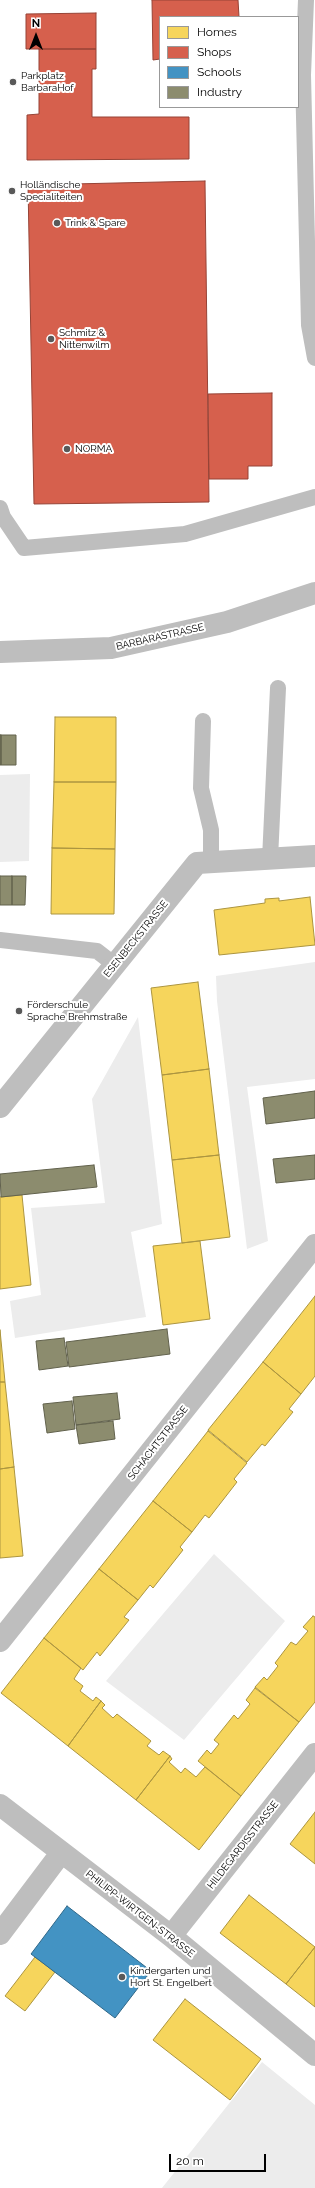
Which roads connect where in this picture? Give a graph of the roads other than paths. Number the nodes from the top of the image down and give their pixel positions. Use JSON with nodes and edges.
{"nodes":[{"id":1,"x":306,"y":0,"type":"edge"},
{"id":2,"x":315,"y":358,"type":"edge"},
{"id":3,"x":315,"y":497,"type":"edge"},
{"id":4,"x":0,"y":508,"type":"edge"},
{"id":5,"x":315,"y":593,"type":"edge"},
{"id":6,"x":0,"y":652,"type":"edge"},
{"id":7,"x":278,"y":688,"type":"dead end"},
{"id":8,"x":203,"y":722,"type":"dead end"},
{"id":9,"x":315,"y":856,"type":"edge"},
{"id":10,"x":270,"y":859,"type":"junction"},
{"id":11,"x":211,"y":863,"type":"junction"},
{"id":12,"x":0,"y":940,"type":"edge"},
{"id":13,"x":115,"y":965,"type":"junction"},
{"id":14,"x":0,"y":1107,"type":"edge"},
{"id":15,"x":315,"y":1245,"type":"edge"},
{"id":16,"x":0,"y":1641,"type":"edge"},
{"id":17,"x":315,"y":1754,"type":"edge"},
{"id":18,"x":0,"y":1805,"type":"edge"},
{"id":19,"x":61,"y":1853,"type":"junction"},
{"id":20,"x":0,"y":1934,"type":"edge"},
{"id":21,"x":171,"y":1936,"type":"junction"},
{"id":22,"x":315,"y":2055,"type":"edge"}],
"edges":[{"from":1,"to":2,"type":"lane"},
{"from":3,"to":4,"type":"lane"},
{"from":5,"to":6,"type":"street","name":"BARBARASTRASSE"},
{"from":7,"to":10,"type":"lane"},
{"from":8,"to":11,"type":"lane"},
{"from":9,"to":10,"type":"street","name":"ESENBECKSTRASSE"},
{"from":10,"to":11,"type":"street","name":"ESENBECKSTRASSE"},
{"from":11,"to":13,"type":"street","name":"ESENBECKSTRASSE"},
{"from":12,"to":13,"type":"lane"},
{"from":13,"to":14,"type":"street","name":"ESENBECKSTRASSE"},
{"from":15,"to":16,"type":"street","name":"SCHACHTSTRASSE"},
{"from":17,"to":21,"type":"street","name":"HILDEGARDISSTRASSE"},
{"from":18,"to":19,"type":"street","name":"PHILIPP-WIRTGEN-STRASSE"},
{"from":19,"to":20,"type":"street"},
{"from":19,"to":21,"type":"street","name":"PHILIPP-WIRTGEN-STRASSE"},
{"from":21,"to":22,"type":"street","name":"PHILIPP-WIRTGEN-STRASSE"}]}
